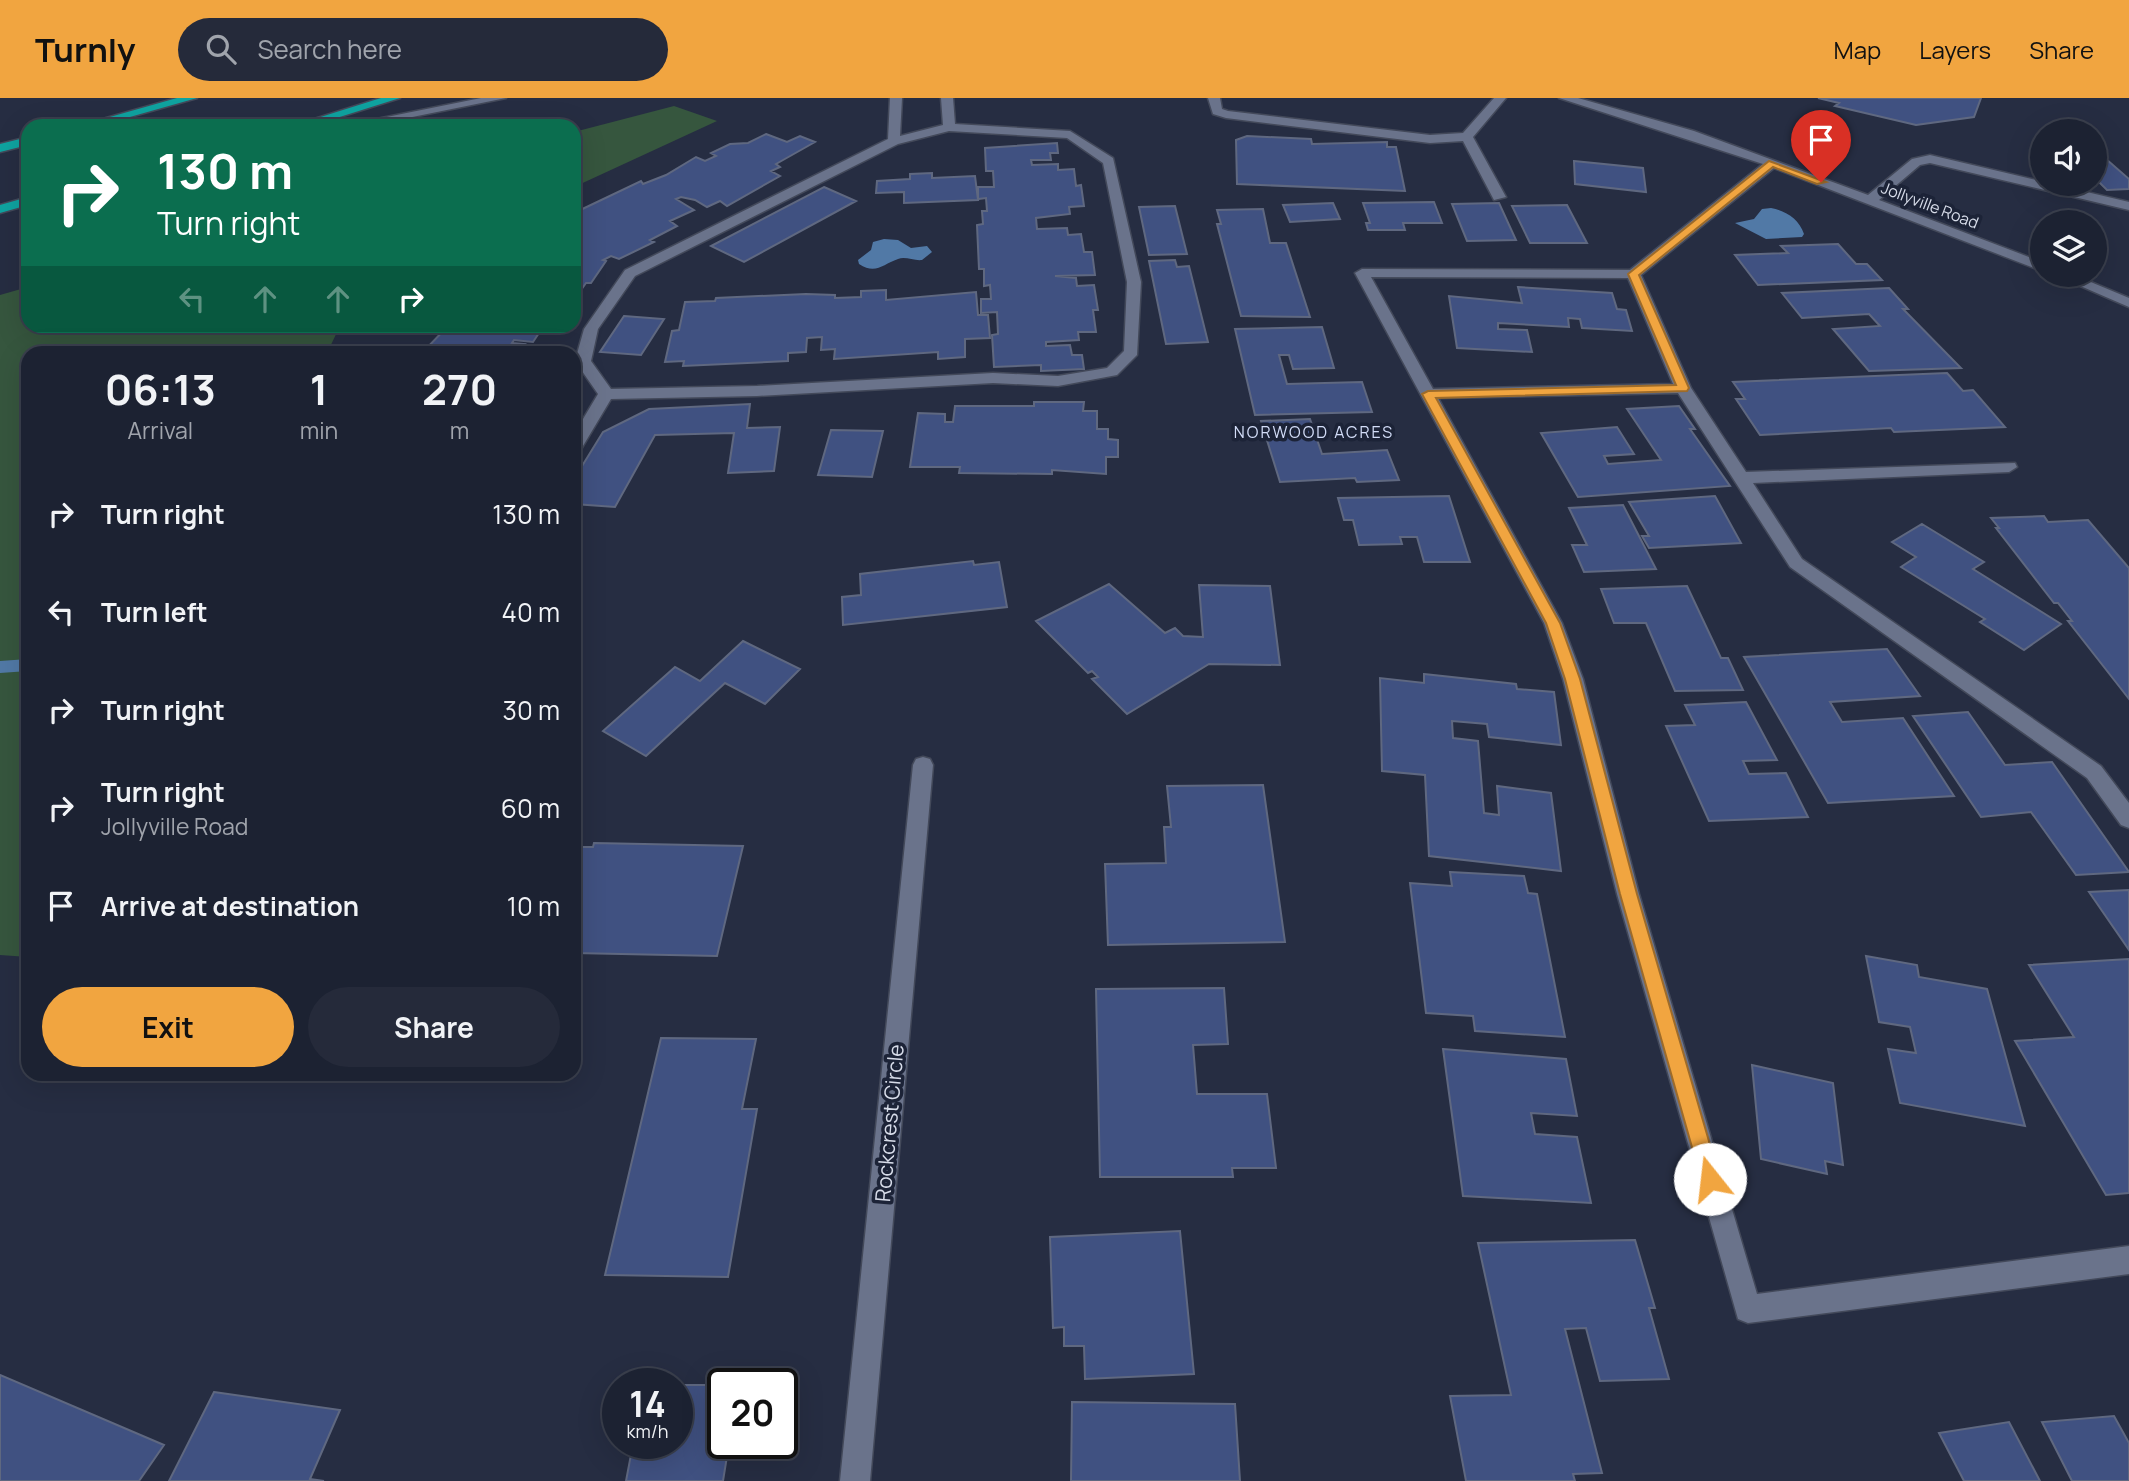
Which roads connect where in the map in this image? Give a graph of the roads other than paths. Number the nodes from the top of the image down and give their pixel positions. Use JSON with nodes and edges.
{"nodes":[{"id":1,"x":191,"y":98,"type":"edge"},
{"id":2,"x":394,"y":98,"type":"edge"},
{"id":3,"x":500,"y":98,"type":"edge"},
{"id":4,"x":896,"y":98,"type":"edge"},
{"id":5,"x":947,"y":98,"type":"edge"},
{"id":6,"x":1214,"y":98,"type":"edge"},
{"id":7,"x":1500,"y":98,"type":"edge"},
{"id":8,"x":1565,"y":98,"type":"edge"},
{"id":9,"x":1615,"y":98,"type":"edge"},
{"id":10,"x":111,"y":119,"type":"edge"},
{"id":11,"x":322,"y":119,"type":"edge"},
{"id":12,"x":386,"y":119,"type":"edge"},
{"id":13,"x":949,"y":127,"type":"junction"},
{"id":14,"x":1690,"y":134,"type":"junction"},
{"id":15,"x":1467,"y":137,"type":"junction"},
{"id":16,"x":894,"y":141,"type":"junction"},
{"id":17,"x":21,"y":143,"type":"edge"},
{"id":18,"x":0,"y":148,"type":"edge"},
{"id":19,"x":1772,"y":163,"type":"junction"},
{"id":20,"x":1499,"y":197,"type":"dead end"},
{"id":21,"x":1870,"y":201,"type":"junction"},
{"id":22,"x":21,"y":203,"type":"edge"},
{"id":23,"x":2129,"y":206,"type":"edge"},
{"id":24,"x":0,"y":209,"type":"edge"},
{"id":25,"x":2030,"y":262,"type":"edge"},
{"id":26,"x":1633,"y":274,"type":"junction"},
{"id":27,"x":2091,"y":287,"type":"edge"},
{"id":28,"x":2129,"y":303,"type":"edge"},
{"id":29,"x":1683,"y":388,"type":"junction"},
{"id":30,"x":606,"y":394,"type":"junction"},
{"id":31,"x":1428,"y":394,"type":"junction"},
{"id":32,"x":581,"y":435,"type":"edge"},
{"id":33,"x":2009,"y":467,"type":"dead end"},
{"id":34,"x":1740,"y":478,"type":"junction"},
{"id":35,"x":923,"y":765,"type":"dead end"},
{"id":36,"x":2129,"y":819,"type":"edge"},
{"id":37,"x":2129,"y":1260,"type":"edge"},
{"id":38,"x":855,"y":1481,"type":"edge"}],
"edges":[{"from":1,"to":10,"type":"highway"},
{"from":2,"to":11,"type":"highway"},
{"from":3,"to":12,"type":"street"},
{"from":4,"to":16,"type":"street"},
{"from":5,"to":13,"type":"street"},
{"from":6,"to":15,"type":"street"},
{"from":7,"to":15,"type":"street"},
{"from":8,"to":14,"type":"street","name":"Jollyville Road"},
{"from":9,"to":14,"type":"street"},
{"from":13,"to":16,"type":"street"},
{"from":13,"to":30,"type":"street"},
{"from":14,"to":19,"type":"street","name":"Jollyville Road"},
{"from":15,"to":20,"type":"street"},
{"from":16,"to":30,"type":"street"},
{"from":17,"to":18,"type":"highway"},
{"from":19,"to":21,"type":"street","name":"Jollyville Road"},
{"from":19,"to":26,"type":"street"},
{"from":21,"to":23,"type":"street"},
{"from":21,"to":25,"type":"street","name":"Jollyville Road"},
{"from":22,"to":24,"type":"highway"},
{"from":26,"to":29,"type":"street"},
{"from":26,"to":31,"type":"street"},
{"from":27,"to":28,"type":"street"},
{"from":29,"to":31,"type":"street"},
{"from":29,"to":34,"type":"street"},
{"from":30,"to":32,"type":"street"},
{"from":31,"to":37,"type":"street"},
{"from":33,"to":34,"type":"street"},
{"from":34,"to":36,"type":"street"},
{"from":35,"to":38,"type":"street","name":"Rockcrest Circle"}]}
